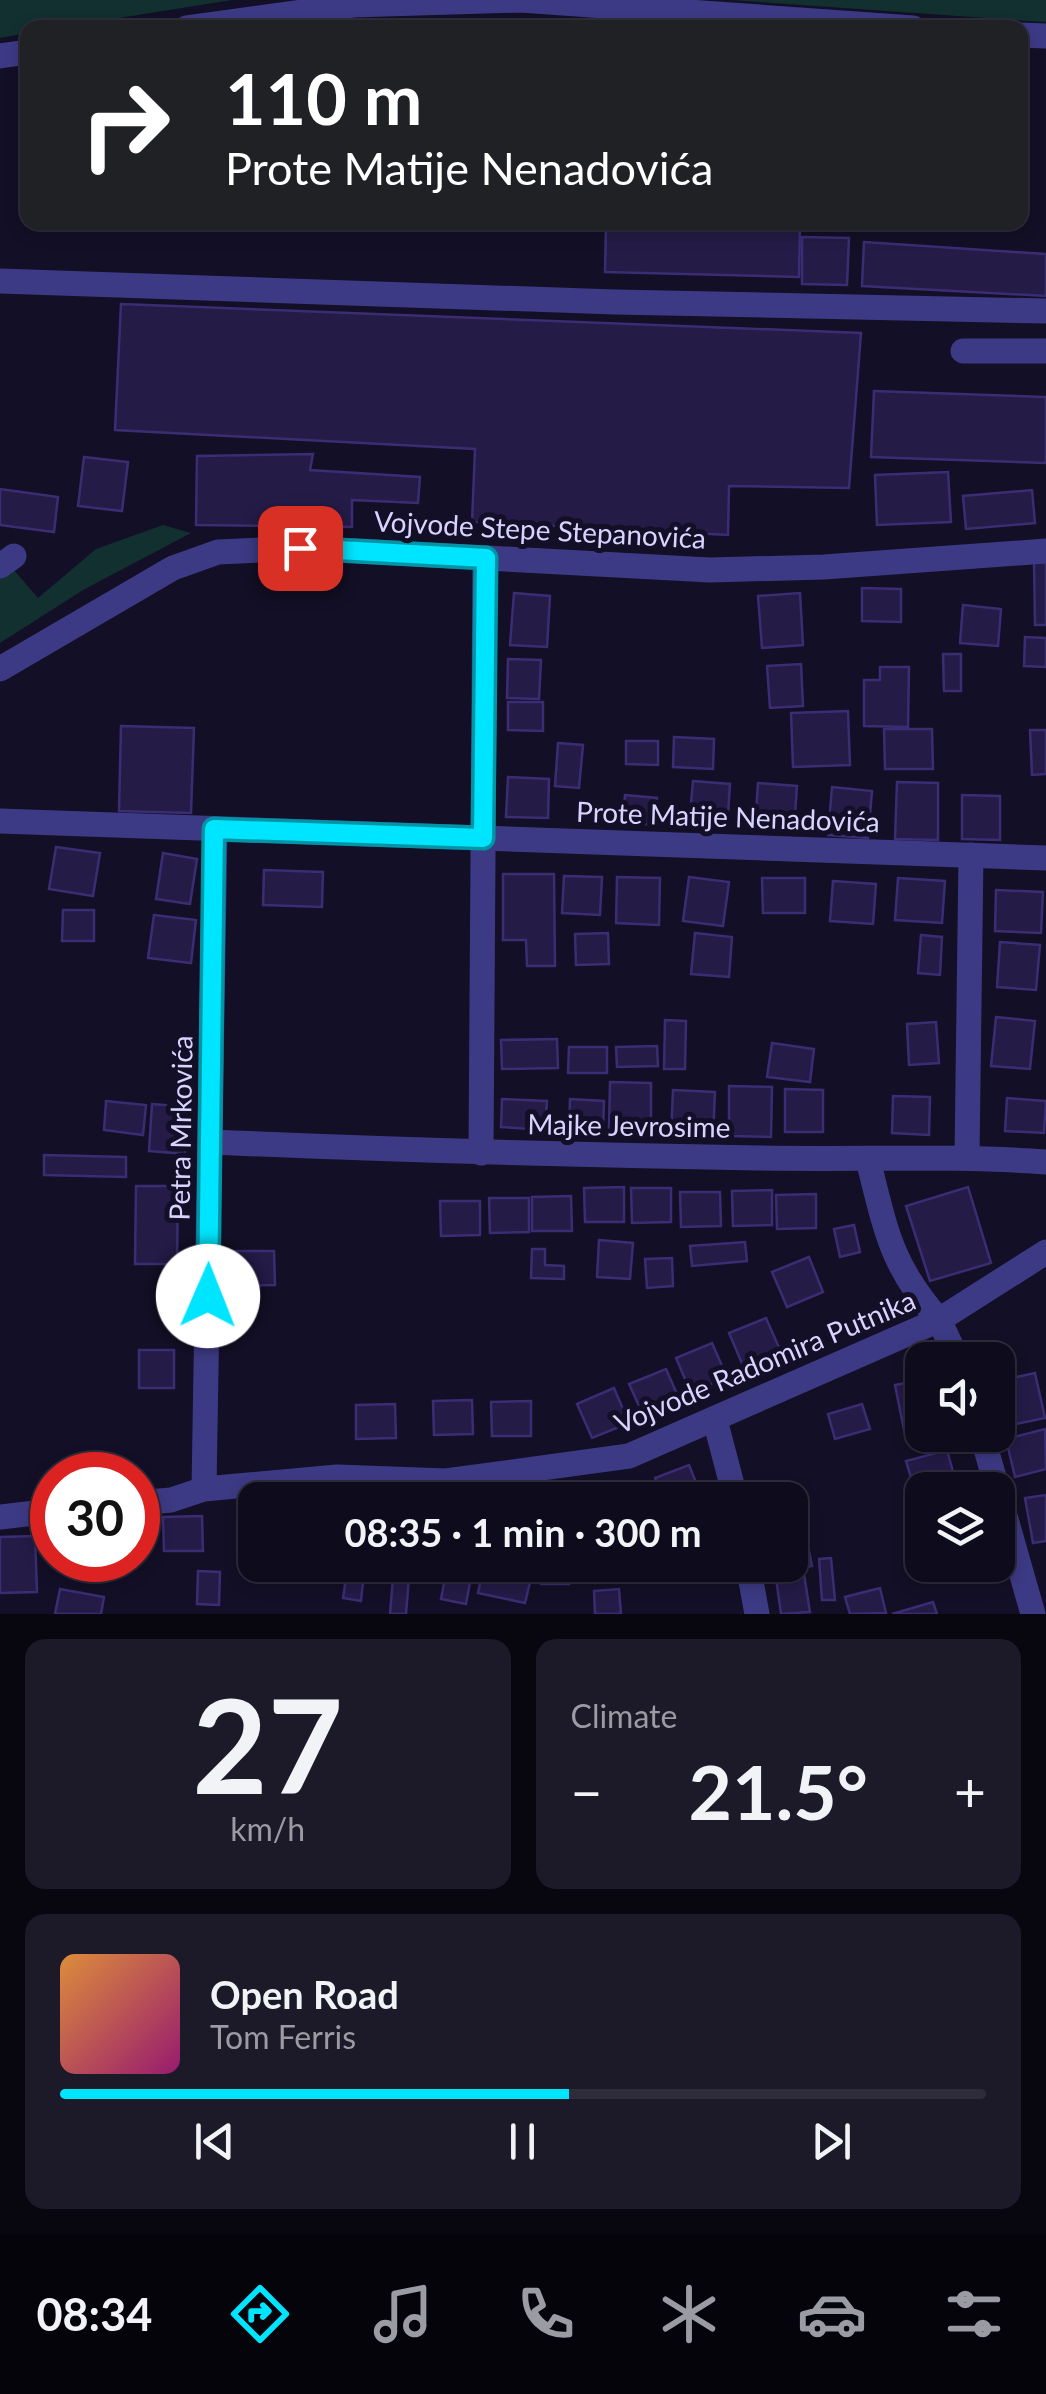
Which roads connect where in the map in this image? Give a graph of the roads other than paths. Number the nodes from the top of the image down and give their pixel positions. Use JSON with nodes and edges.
{"nodes":[{"id":1,"x":246,"y":20,"type":"edge"},
{"id":2,"x":796,"y":20,"type":"edge"},
{"id":3,"x":0,"y":281,"type":"edge"},
{"id":4,"x":1046,"y":311,"type":"edge"},
{"id":5,"x":1046,"y":351,"type":"edge"},
{"id":6,"x":963,"y":352,"type":"dead end"},
{"id":7,"x":1046,"y":551,"type":"edge"},
{"id":8,"x":486,"y":558,"type":"junction"},
{"id":9,"x":0,"y":668,"type":"edge"},
{"id":10,"x":0,"y":822,"type":"edge"},
{"id":11,"x":214,"y":829,"type":"junction"},
{"id":12,"x":483,"y":838,"type":"junction"},
{"id":13,"x":971,"y":855,"type":"junction"},
{"id":14,"x":1046,"y":858,"type":"edge"},
{"id":15,"x":212,"y":1142,"type":"junction"},
{"id":16,"x":481,"y":1153,"type":"junction"},
{"id":17,"x":967,"y":1156,"type":"junction"},
{"id":18,"x":868,"y":1160,"type":"junction"},
{"id":19,"x":1046,"y":1162,"type":"edge"},
{"id":20,"x":1046,"y":1252,"type":"edge"},
{"id":21,"x":939,"y":1320,"type":"junction"},
{"id":22,"x":949,"y":1342,"type":"edge"},
{"id":23,"x":716,"y":1420,"type":"junction"},
{"id":24,"x":987,"y":1452,"type":"edge"},
{"id":25,"x":732,"y":1482,"type":"edge"},
{"id":26,"x":204,"y":1489,"type":"junction"},
{"id":27,"x":160,"y":1501,"type":"edge"},
{"id":28,"x":30,"y":1513,"type":"edge"},
{"id":29,"x":0,"y":1516,"type":"edge"},
{"id":30,"x":751,"y":1582,"type":"edge"},
{"id":31,"x":757,"y":1614,"type":"edge"},
{"id":32,"x":1033,"y":1614,"type":"edge"}],
"edges":[{"from":1,"to":2,"type":"street"},
{"from":3,"to":4,"type":"street"},
{"from":5,"to":6,"type":"street"},
{"from":7,"to":8,"type":"street","name":"Vojvode Stepe Stepanovića"},
{"from":8,"to":9,"type":"street","name":"Vojvode Stepe Stepanovića"},
{"from":8,"to":12,"type":"street"},
{"from":10,"to":11,"type":"street","name":"Prote Matije Nenadovića"},
{"from":11,"to":12,"type":"street","name":"Prote Matije Nenadovića"},
{"from":11,"to":15,"type":"street","name":"Petra Mrkovića"},
{"from":12,"to":13,"type":"street","name":"Prote Matije Nenadovića"},
{"from":12,"to":16,"type":"street"},
{"from":13,"to":14,"type":"street","name":"Prote Matije Nenadovića"},
{"from":13,"to":17,"type":"street"},
{"from":15,"to":16,"type":"street","name":"Majke Jevrosime"},
{"from":15,"to":26,"type":"street","name":"Petra Mrkovića"},
{"from":16,"to":18,"type":"street","name":"Majke Jevrosime"},
{"from":17,"to":18,"type":"street","name":"Majke Jevrosime"},
{"from":17,"to":19,"type":"street","name":"Majke Jevrosime"},
{"from":18,"to":21,"type":"street"},
{"from":20,"to":21,"type":"street","name":"Vojvode Radomira Putnika"},
{"from":21,"to":22,"type":"street"},
{"from":21,"to":23,"type":"street","name":"Vojvode Radomira Putnika"},
{"from":23,"to":25,"type":"street"},
{"from":23,"to":26,"type":"street","name":"Vojvode Radomira Putnika"},
{"from":24,"to":32,"type":"street"},
{"from":26,"to":27,"type":"street","name":"Vojvode Radomira Putnika"},
{"from":28,"to":29,"type":"street"},
{"from":30,"to":31,"type":"street"}]}
